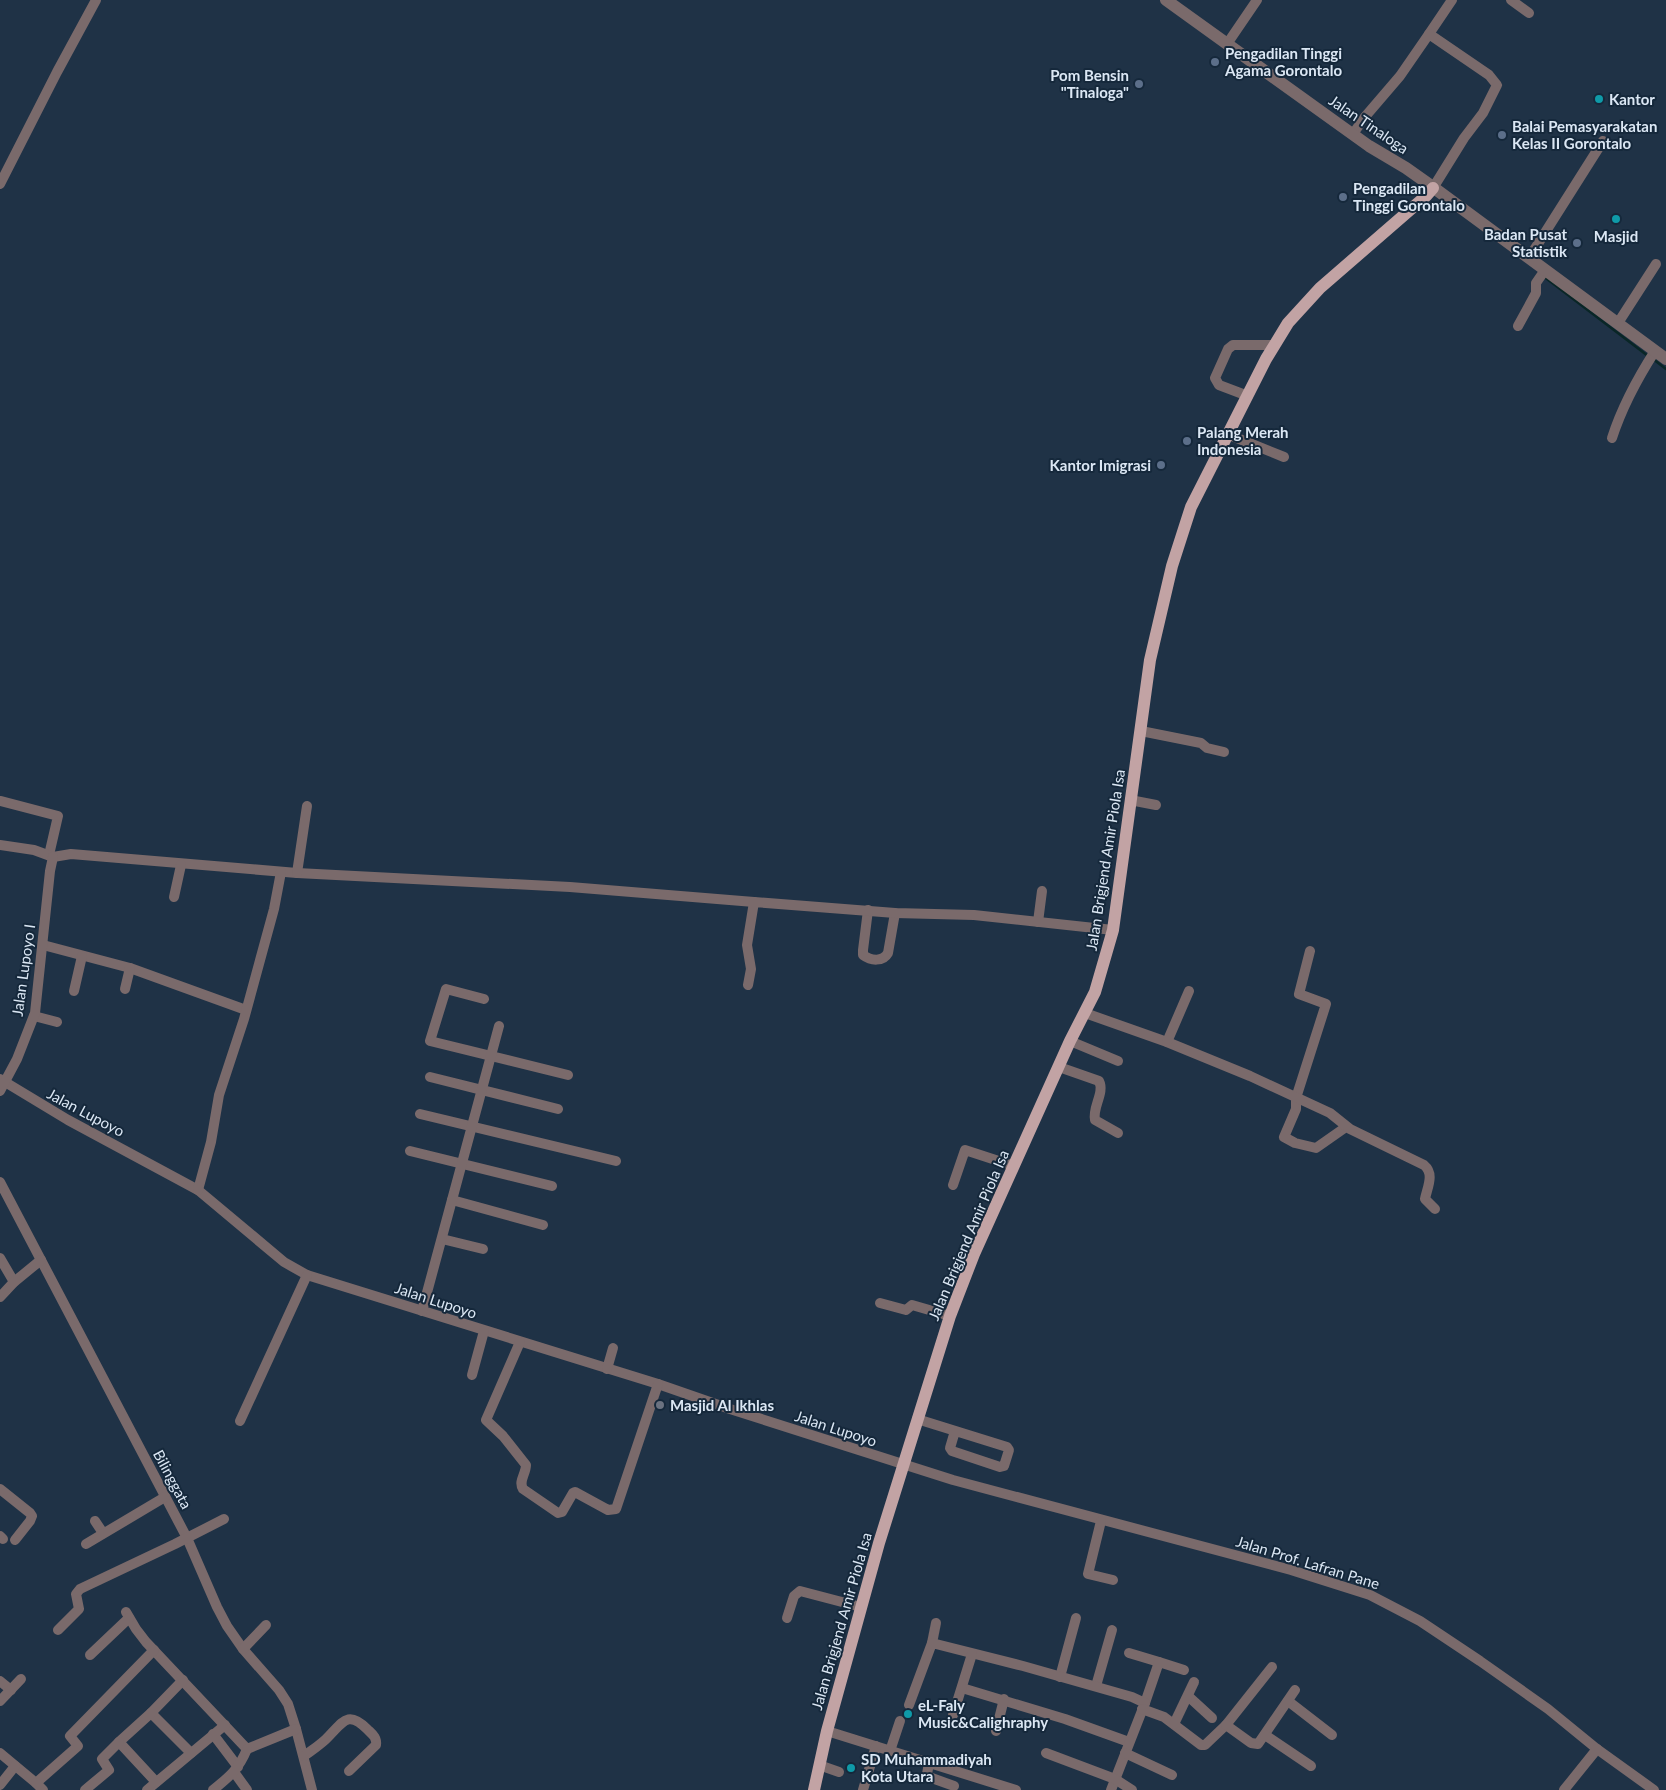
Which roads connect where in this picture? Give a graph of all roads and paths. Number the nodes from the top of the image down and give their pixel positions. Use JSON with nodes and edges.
{"nodes":[{"id":1,"x":96,"y":0,"type":"edge"},
{"id":2,"x":1257,"y":0,"type":"edge"},
{"id":3,"x":1452,"y":0,"type":"edge"},
{"id":4,"x":1511,"y":0,"type":"edge"},
{"id":5,"x":1174,"y":2,"type":"edge"},
{"id":6,"x":1530,"y":13,"type":"dead end"},
{"id":7,"x":1429,"y":34,"type":"junction"},
{"id":8,"x":1227,"y":44,"type":"junction"},
{"id":9,"x":1353,"y":134,"type":"junction"},
{"id":10,"x":1603,"y":141,"type":"dead end"},
{"id":11,"x":0,"y":184,"type":"edge"},
{"id":12,"x":1433,"y":188,"type":"junction"},
{"id":13,"x":1529,"y":258,"type":"junction"},
{"id":14,"x":1656,"y":264,"type":"dead end"},
{"id":15,"x":1542,"y":274,"type":"junction"},
{"id":16,"x":1618,"y":323,"type":"junction"},
{"id":17,"x":1518,"y":326,"type":"dead end"},
{"id":18,"x":1275,"y":345,"type":"junction"},
{"id":19,"x":1652,"y":356,"type":"junction"},
{"id":20,"x":1666,"y":359,"type":"edge"},
{"id":21,"x":1248,"y":396,"type":"junction"},
{"id":22,"x":1228,"y":434,"type":"junction"},
{"id":23,"x":1612,"y":438,"type":"dead end"},
{"id":24,"x":1284,"y":457,"type":"dead end"},
{"id":25,"x":1141,"y":731,"type":"junction"},
{"id":26,"x":1224,"y":752,"type":"dead end"},
{"id":27,"x":1130,"y":800,"type":"junction"},
{"id":28,"x":1,"y":801,"type":"dead end"},
{"id":29,"x":1156,"y":805,"type":"dead end"},
{"id":30,"x":307,"y":806,"type":"dead end"},
{"id":31,"x":0,"y":845,"type":"edge"},
{"id":32,"x":51,"y":856,"type":"junction"},
{"id":33,"x":181,"y":865,"type":"junction"},
{"id":34,"x":281,"y":872,"type":"junction"},
{"id":35,"x":297,"y":873,"type":"junction"},
{"id":36,"x":1042,"y":891,"type":"dead end"},
{"id":37,"x":174,"y":897,"type":"dead end"},
{"id":38,"x":754,"y":902,"type":"junction"},
{"id":39,"x":868,"y":910,"type":"junction"},
{"id":40,"x":895,"y":913,"type":"junction"},
{"id":41,"x":1038,"y":922,"type":"junction"},
{"id":42,"x":1113,"y":930,"type":"junction"},
{"id":43,"x":43,"y":945,"type":"junction"},
{"id":44,"x":1310,"y":951,"type":"dead end"},
{"id":45,"x":82,"y":956,"type":"junction"},
{"id":46,"x":130,"y":968,"type":"junction"},
{"id":47,"x":748,"y":985,"type":"dead end"},
{"id":48,"x":125,"y":989,"type":"dead end"},
{"id":49,"x":74,"y":991,"type":"dead end"},
{"id":50,"x":1189,"y":991,"type":"dead end"},
{"id":51,"x":484,"y":999,"type":"dead end"},
{"id":52,"x":246,"y":1010,"type":"junction"},
{"id":53,"x":1085,"y":1013,"type":"junction"},
{"id":54,"x":34,"y":1016,"type":"junction"},
{"id":55,"x":57,"y":1022,"type":"dead end"},
{"id":56,"x":500,"y":1026,"type":"dead end"},
{"id":57,"x":1070,"y":1041,"type":"junction"},
{"id":58,"x":1167,"y":1042,"type":"junction"},
{"id":59,"x":492,"y":1056,"type":"junction"},
{"id":60,"x":1118,"y":1061,"type":"dead end"},
{"id":61,"x":1059,"y":1066,"type":"junction"},
{"id":62,"x":568,"y":1075,"type":"dead end"},
{"id":63,"x":430,"y":1077,"type":"dead end"},
{"id":64,"x":2,"y":1084,"type":"edge"},
{"id":65,"x":483,"y":1090,"type":"junction"},
{"id":66,"x":1296,"y":1098,"type":"junction"},
{"id":67,"x":558,"y":1109,"type":"dead end"},
{"id":68,"x":420,"y":1114,"type":"dead end"},
{"id":69,"x":1346,"y":1126,"type":"junction"},
{"id":70,"x":472,"y":1127,"type":"junction"},
{"id":71,"x":1118,"y":1133,"type":"dead end"},
{"id":72,"x":410,"y":1151,"type":"dead end"},
{"id":73,"x":616,"y":1161,"type":"dead end"},
{"id":74,"x":462,"y":1164,"type":"junction"},
{"id":75,"x":1014,"y":1166,"type":"junction"},
{"id":76,"x":0,"y":1182,"type":"edge"},
{"id":77,"x":953,"y":1185,"type":"dead end"},
{"id":78,"x":552,"y":1186,"type":"dead end"},
{"id":79,"x":198,"y":1190,"type":"junction"},
{"id":80,"x":452,"y":1200,"type":"junction"},
{"id":81,"x":1435,"y":1209,"type":"dead end"},
{"id":82,"x":543,"y":1225,"type":"dead end"},
{"id":83,"x":442,"y":1239,"type":"junction"},
{"id":84,"x":483,"y":1249,"type":"dead end"},
{"id":85,"x":0,"y":1258,"type":"edge"},
{"id":86,"x":39,"y":1262,"type":"junction"},
{"id":87,"x":308,"y":1275,"type":"junction"},
{"id":88,"x":14,"y":1282,"type":"junction"},
{"id":89,"x":0,"y":1297,"type":"edge"},
{"id":90,"x":880,"y":1302,"type":"dead end"},
{"id":91,"x":422,"y":1311,"type":"junction"},
{"id":92,"x":950,"y":1316,"type":"junction"},
{"id":93,"x":484,"y":1331,"type":"junction"},
{"id":94,"x":520,"y":1342,"type":"junction"},
{"id":95,"x":613,"y":1348,"type":"dead end"},
{"id":96,"x":607,"y":1369,"type":"junction"},
{"id":97,"x":472,"y":1375,"type":"dead end"},
{"id":98,"x":658,"y":1384,"type":"junction"},
{"id":99,"x":917,"y":1419,"type":"junction"},
{"id":100,"x":240,"y":1421,"type":"dead end"},
{"id":101,"x":954,"y":1431,"type":"junction"},
{"id":102,"x":904,"y":1465,"type":"junction"},
{"id":103,"x":0,"y":1489,"type":"edge"},
{"id":104,"x":161,"y":1499,"type":"junction"},
{"id":105,"x":224,"y":1519,"type":"dead end"},
{"id":106,"x":95,"y":1521,"type":"dead end"},
{"id":107,"x":1101,"y":1521,"type":"junction"},
{"id":108,"x":103,"y":1533,"type":"junction"},
{"id":109,"x":15,"y":1540,"type":"dead end"},
{"id":110,"x":182,"y":1541,"type":"junction"},
{"id":111,"x":86,"y":1544,"type":"dead end"},
{"id":112,"x":1113,"y":1580,"type":"dead end"},
{"id":113,"x":861,"y":1607,"type":"junction"},
{"id":114,"x":787,"y":1618,"type":"dead end"},
{"id":115,"x":1076,"y":1618,"type":"dead end"},
{"id":116,"x":936,"y":1623,"type":"dead end"},
{"id":117,"x":266,"y":1625,"type":"dead end"},
{"id":118,"x":58,"y":1630,"type":"dead end"},
{"id":119,"x":1112,"y":1630,"type":"dead end"},
{"id":120,"x":932,"y":1643,"type":"junction"},
{"id":121,"x":243,"y":1649,"type":"junction"},
{"id":122,"x":154,"y":1650,"type":"junction"},
{"id":123,"x":1130,"y":1653,"type":"dead end"},
{"id":124,"x":972,"y":1654,"type":"junction"},
{"id":125,"x":90,"y":1655,"type":"dead end"},
{"id":126,"x":1159,"y":1662,"type":"junction"},
{"id":127,"x":1272,"y":1667,"type":"dead end"},
{"id":128,"x":1184,"y":1670,"type":"dead end"},
{"id":129,"x":1060,"y":1677,"type":"junction"},
{"id":130,"x":21,"y":1679,"type":"dead end"},
{"id":131,"x":183,"y":1680,"type":"junction"},
{"id":132,"x":0,"y":1681,"type":"edge"},
{"id":133,"x":1194,"y":1682,"type":"dead end"},
{"id":134,"x":1096,"y":1686,"type":"junction"},
{"id":135,"x":962,"y":1688,"type":"junction"},
{"id":136,"x":11,"y":1690,"type":"junction"},
{"id":137,"x":1295,"y":1690,"type":"dead end"},
{"id":138,"x":1188,"y":1696,"type":"junction"},
{"id":139,"x":1004,"y":1699,"type":"junction"},
{"id":140,"x":1288,"y":1701,"type":"junction"},
{"id":141,"x":0,"y":1702,"type":"edge"},
{"id":142,"x":909,"y":1705,"type":"dead end"},
{"id":143,"x":1144,"y":1706,"type":"junction"},
{"id":144,"x":151,"y":1713,"type":"junction"},
{"id":145,"x":953,"y":1715,"type":"dead end"},
{"id":146,"x":1212,"y":1718,"type":"dead end"},
{"id":147,"x":900,"y":1721,"type":"dead end"},
{"id":148,"x":1174,"y":1724,"type":"junction"},
{"id":149,"x":225,"y":1725,"type":"junction"},
{"id":150,"x":1226,"y":1725,"type":"junction"},
{"id":151,"x":296,"y":1729,"type":"junction"},
{"id":152,"x":827,"y":1731,"type":"junction"},
{"id":153,"x":996,"y":1731,"type":"dead end"},
{"id":154,"x":213,"y":1734,"type":"junction"},
{"id":155,"x":1265,"y":1735,"type":"junction"},
{"id":156,"x":1332,"y":1735,"type":"dead end"},
{"id":157,"x":119,"y":1742,"type":"junction"},
{"id":158,"x":1129,"y":1742,"type":"junction"},
{"id":159,"x":876,"y":1746,"type":"junction"},
{"id":160,"x":246,"y":1749,"type":"junction"},
{"id":161,"x":1598,"y":1749,"type":"junction"},
{"id":162,"x":890,"y":1751,"type":"junction"},
{"id":163,"x":0,"y":1753,"type":"edge"},
{"id":164,"x":191,"y":1753,"type":"junction"},
{"id":165,"x":1046,"y":1753,"type":"dead end"},
{"id":166,"x":1125,"y":1753,"type":"junction"},
{"id":167,"x":304,"y":1756,"type":"junction"},
{"id":168,"x":929,"y":1763,"type":"junction"},
{"id":169,"x":819,"y":1765,"type":"junction"},
{"id":170,"x":16,"y":1766,"type":"junction"},
{"id":171,"x":1311,"y":1766,"type":"dead end"},
{"id":172,"x":236,"y":1770,"type":"junction"},
{"id":173,"x":349,"y":1771,"type":"dead end"},
{"id":174,"x":839,"y":1772,"type":"dead end"},
{"id":175,"x":1172,"y":1775,"type":"dead end"},
{"id":176,"x":1116,"y":1779,"type":"junction"},
{"id":177,"x":156,"y":1782,"type":"junction"},
{"id":178,"x":0,"y":1785,"type":"edge"},
{"id":179,"x":39,"y":1786,"type":"edge"},
{"id":180,"x":954,"y":1786,"type":"dead end"},
{"id":181,"x":85,"y":1790,"type":"edge"},
{"id":182,"x":146,"y":1790,"type":"edge"},
{"id":183,"x":213,"y":1790,"type":"edge"},
{"id":184,"x":247,"y":1790,"type":"edge"},
{"id":185,"x":312,"y":1790,"type":"edge"},
{"id":186,"x":814,"y":1790,"type":"edge"},
{"id":187,"x":863,"y":1790,"type":"edge"},
{"id":188,"x":1016,"y":1790,"type":"edge"},
{"id":189,"x":1111,"y":1790,"type":"edge"},
{"id":190,"x":1132,"y":1790,"type":"edge"},
{"id":191,"x":1564,"y":1790,"type":"edge"},
{"id":192,"x":1654,"y":1790,"type":"edge"}],
"edges":[{"from":1,"to":11,"type":"street"},
{"from":2,"to":8,"type":"street"},
{"from":3,"to":7,"type":"street"},
{"from":4,"to":6,"type":"street"},
{"from":5,"to":8,"type":"street","name":"Jalan Tinaloga"},
{"from":7,"to":9,"type":"street"},
{"from":7,"to":12,"type":"street"},
{"from":8,"to":9,"type":"street","name":"Jalan Tinaloga"},
{"from":9,"to":12,"type":"street","name":"Jalan Tinaloga"},
{"from":10,"to":13,"type":"street"},
{"from":12,"to":13,"type":"street","name":"Jalan Tinaloga"},
{"from":12,"to":18,"type":"main road","name":"Jalan Brigjend Amir Piola Isa"},
{"from":13,"to":15,"type":"street","name":"Jalan Tinaloga"},
{"from":14,"to":16,"type":"street"},
{"from":15,"to":16,"type":"street","name":"Jalan Tinaloga"},
{"from":15,"to":17,"type":"street"},
{"from":16,"to":19,"type":"street","name":"Jalan Tinaloga"},
{"from":18,"to":21,"type":"main road","name":"Jalan Brigjend Amir Piola Isa"},
{"from":18,"to":21,"type":"street"},
{"from":19,"to":20,"type":"street","name":"Jalan Tinaloga"},
{"from":19,"to":23,"type":"street"},
{"from":21,"to":22,"type":"main road","name":"Jalan Brigjend Amir Piola Isa"},
{"from":22,"to":24,"type":"street"},
{"from":22,"to":25,"type":"main road","name":"Jalan Brigjend Amir Piola Isa"},
{"from":25,"to":26,"type":"street"},
{"from":25,"to":27,"type":"main road","name":"Jalan Brigjend Amir Piola Isa"},
{"from":27,"to":29,"type":"street"},
{"from":27,"to":42,"type":"main road","name":"Jalan Brigjend Amir Piola Isa"},
{"from":28,"to":32,"type":"street","name":"Jalan Lupoyo I"},
{"from":30,"to":35,"type":"street"},
{"from":31,"to":32,"type":"street"},
{"from":32,"to":33,"type":"street"},
{"from":32,"to":43,"type":"street","name":"Jalan Lupoyo I"},
{"from":33,"to":34,"type":"street"},
{"from":33,"to":37,"type":"street"},
{"from":34,"to":35,"type":"street"},
{"from":34,"to":52,"type":"street"},
{"from":35,"to":38,"type":"street"},
{"from":36,"to":41,"type":"street"},
{"from":38,"to":39,"type":"street"},
{"from":38,"to":47,"type":"street"},
{"from":39,"to":40,"type":"street"},
{"from":39,"to":40,"type":"street"},
{"from":40,"to":41,"type":"street"},
{"from":41,"to":42,"type":"street"},
{"from":42,"to":53,"type":"main road","name":"Jalan Brigjend Amir Piola Isa"},
{"from":43,"to":45,"type":"street"},
{"from":43,"to":54,"type":"street","name":"Jalan Lupoyo I"},
{"from":44,"to":66,"type":"street"},
{"from":45,"to":46,"type":"street"},
{"from":45,"to":49,"type":"street"},
{"from":46,"to":48,"type":"street"},
{"from":46,"to":52,"type":"street"},
{"from":50,"to":58,"type":"street"},
{"from":51,"to":59,"type":"street"},
{"from":52,"to":79,"type":"street"},
{"from":53,"to":57,"type":"main road","name":"Jalan Brigjend Amir Piola Isa"},
{"from":53,"to":58,"type":"street"},
{"from":54,"to":55,"type":"street"},
{"from":54,"to":64,"type":"street","name":"Jalan Lupoyo I"},
{"from":56,"to":59,"type":"street"},
{"from":57,"to":60,"type":"street"},
{"from":57,"to":61,"type":"main road","name":"Jalan Brigjend Amir Piola Isa"},
{"from":58,"to":66,"type":"street"},
{"from":59,"to":62,"type":"street"},
{"from":59,"to":65,"type":"street"},
{"from":61,"to":71,"type":"street"},
{"from":61,"to":75,"type":"main road","name":"Jalan Brigjend Amir Piola Isa"},
{"from":63,"to":65,"type":"street"},
{"from":64,"to":79,"type":"street","name":"Jalan Lupoyo"},
{"from":65,"to":67,"type":"street"},
{"from":65,"to":70,"type":"street"},
{"from":66,"to":69,"type":"street"},
{"from":66,"to":69,"type":"street"},
{"from":68,"to":70,"type":"street"},
{"from":69,"to":81,"type":"street"},
{"from":70,"to":73,"type":"street"},
{"from":70,"to":74,"type":"street"},
{"from":72,"to":74,"type":"street"},
{"from":74,"to":78,"type":"street"},
{"from":74,"to":80,"type":"street"},
{"from":75,"to":77,"type":"street"},
{"from":75,"to":92,"type":"main road","name":"Jalan Brigjend Amir Piola Isa"},
{"from":76,"to":86,"type":"street","name":"Bilinggata"},
{"from":79,"to":87,"type":"street","name":"Jalan Lupoyo"},
{"from":80,"to":82,"type":"street"},
{"from":80,"to":83,"type":"street"},
{"from":83,"to":84,"type":"street"},
{"from":83,"to":91,"type":"street"},
{"from":85,"to":88,"type":"street"},
{"from":86,"to":88,"type":"street"},
{"from":86,"to":104,"type":"street","name":"Bilinggata"},
{"from":87,"to":91,"type":"street","name":"Jalan Lupoyo"},
{"from":87,"to":100,"type":"street"},
{"from":88,"to":89,"type":"street"},
{"from":90,"to":92,"type":"street"},
{"from":91,"to":93,"type":"street","name":"Jalan Lupoyo"},
{"from":92,"to":99,"type":"main road","name":"Jalan Brigjend Amir Piola Isa"},
{"from":93,"to":94,"type":"street","name":"Jalan Lupoyo"},
{"from":93,"to":97,"type":"street"},
{"from":94,"to":96,"type":"street","name":"Jalan Lupoyo"},
{"from":94,"to":98,"type":"street"},
{"from":95,"to":96,"type":"street"},
{"from":96,"to":98,"type":"street","name":"Jalan Lupoyo"},
{"from":98,"to":102,"type":"street","name":"Jalan Lupoyo"},
{"from":99,"to":101,"type":"street"},
{"from":99,"to":102,"type":"main road","name":"Jalan Brigjend Amir Piola Isa"},
{"from":101,"to":101,"type":"street"},
{"from":102,"to":107,"type":"street","name":"Jalan Prof. Lafran Pane"},
{"from":102,"to":113,"type":"main road","name":"Jalan Brigjend Amir Piola Isa"},
{"from":103,"to":109,"type":"street"},
{"from":104,"to":108,"type":"street"},
{"from":104,"to":110,"type":"street","name":"Bilinggata"},
{"from":105,"to":110,"type":"street"},
{"from":106,"to":108,"type":"street"},
{"from":107,"to":112,"type":"street"},
{"from":107,"to":161,"type":"street","name":"Jalan Prof. Lafran Pane"},
{"from":108,"to":111,"type":"street"},
{"from":110,"to":118,"type":"street"},
{"from":110,"to":121,"type":"street","name":"Bilinggata"},
{"from":113,"to":114,"type":"street"},
{"from":113,"to":152,"type":"main road","name":"Jalan Brigjend Amir Piola Isa"},
{"from":115,"to":129,"type":"street"},
{"from":116,"to":120,"type":"street"},
{"from":117,"to":121,"type":"street"},
{"from":119,"to":134,"type":"street"},
{"from":120,"to":124,"type":"street"},
{"from":120,"to":142,"type":"street"},
{"from":121,"to":151,"type":"street","name":"Bilinggata"},
{"from":122,"to":125,"type":"street"},
{"from":122,"to":131,"type":"street"},
{"from":122,"to":179,"type":"street"},
{"from":123,"to":126,"type":"street"},
{"from":124,"to":129,"type":"street"},
{"from":124,"to":135,"type":"street"},
{"from":126,"to":128,"type":"street"},
{"from":126,"to":143,"type":"street"},
{"from":127,"to":150,"type":"street"},
{"from":129,"to":134,"type":"street"},
{"from":130,"to":136,"type":"street"},
{"from":131,"to":144,"type":"street"},
{"from":131,"to":149,"type":"street"},
{"from":132,"to":136,"type":"street"},
{"from":133,"to":138,"type":"street"},
{"from":134,"to":143,"type":"street"},
{"from":135,"to":139,"type":"street"},
{"from":135,"to":145,"type":"street"},
{"from":136,"to":141,"type":"street"},
{"from":137,"to":140,"type":"street"},
{"from":138,"to":146,"type":"street"},
{"from":138,"to":148,"type":"street"},
{"from":139,"to":153,"type":"street"},
{"from":139,"to":158,"type":"street"},
{"from":140,"to":155,"type":"street"},
{"from":140,"to":156,"type":"street"},
{"from":143,"to":148,"type":"street"},
{"from":143,"to":158,"type":"street"},
{"from":144,"to":157,"type":"street"},
{"from":144,"to":164,"type":"street"},
{"from":147,"to":162,"type":"street"},
{"from":148,"to":150,"type":"street"},
{"from":149,"to":154,"type":"street"},
{"from":149,"to":160,"type":"street"},
{"from":150,"to":155,"type":"street"},
{"from":151,"to":160,"type":"street"},
{"from":151,"to":167,"type":"street","name":"Bilinggata"},
{"from":152,"to":159,"type":"street"},
{"from":152,"to":169,"type":"main road","name":"Jalan Brigjend Amir Piola Isa"},
{"from":154,"to":164,"type":"street"},
{"from":154,"to":172,"type":"street"},
{"from":155,"to":171,"type":"street"},
{"from":157,"to":177,"type":"street"},
{"from":157,"to":181,"type":"street"},
{"from":158,"to":166,"type":"street"},
{"from":159,"to":162,"type":"street"},
{"from":159,"to":187,"type":"street"},
{"from":160,"to":172,"type":"street"},
{"from":161,"to":191,"type":"street"},
{"from":161,"to":192,"type":"street","name":"Jalan Prof. Lafran Pane"},
{"from":162,"to":168,"type":"street"},
{"from":163,"to":170,"type":"street"},
{"from":164,"to":177,"type":"street"},
{"from":165,"to":176,"type":"street"},
{"from":166,"to":175,"type":"street"},
{"from":166,"to":176,"type":"street"},
{"from":167,"to":173,"type":"street"},
{"from":167,"to":185,"type":"street","name":"Bilinggata"},
{"from":168,"to":180,"type":"street"},
{"from":168,"to":188,"type":"street"},
{"from":169,"to":174,"type":"street"},
{"from":169,"to":186,"type":"main road","name":"Jalan Brigjend Amir Piola Isa"},
{"from":170,"to":178,"type":"street"},
{"from":170,"to":179,"type":"street"},
{"from":172,"to":183,"type":"street"},
{"from":172,"to":184,"type":"street"},
{"from":176,"to":189,"type":"street"},
{"from":176,"to":190,"type":"street"},
{"from":177,"to":182,"type":"street"}]}
